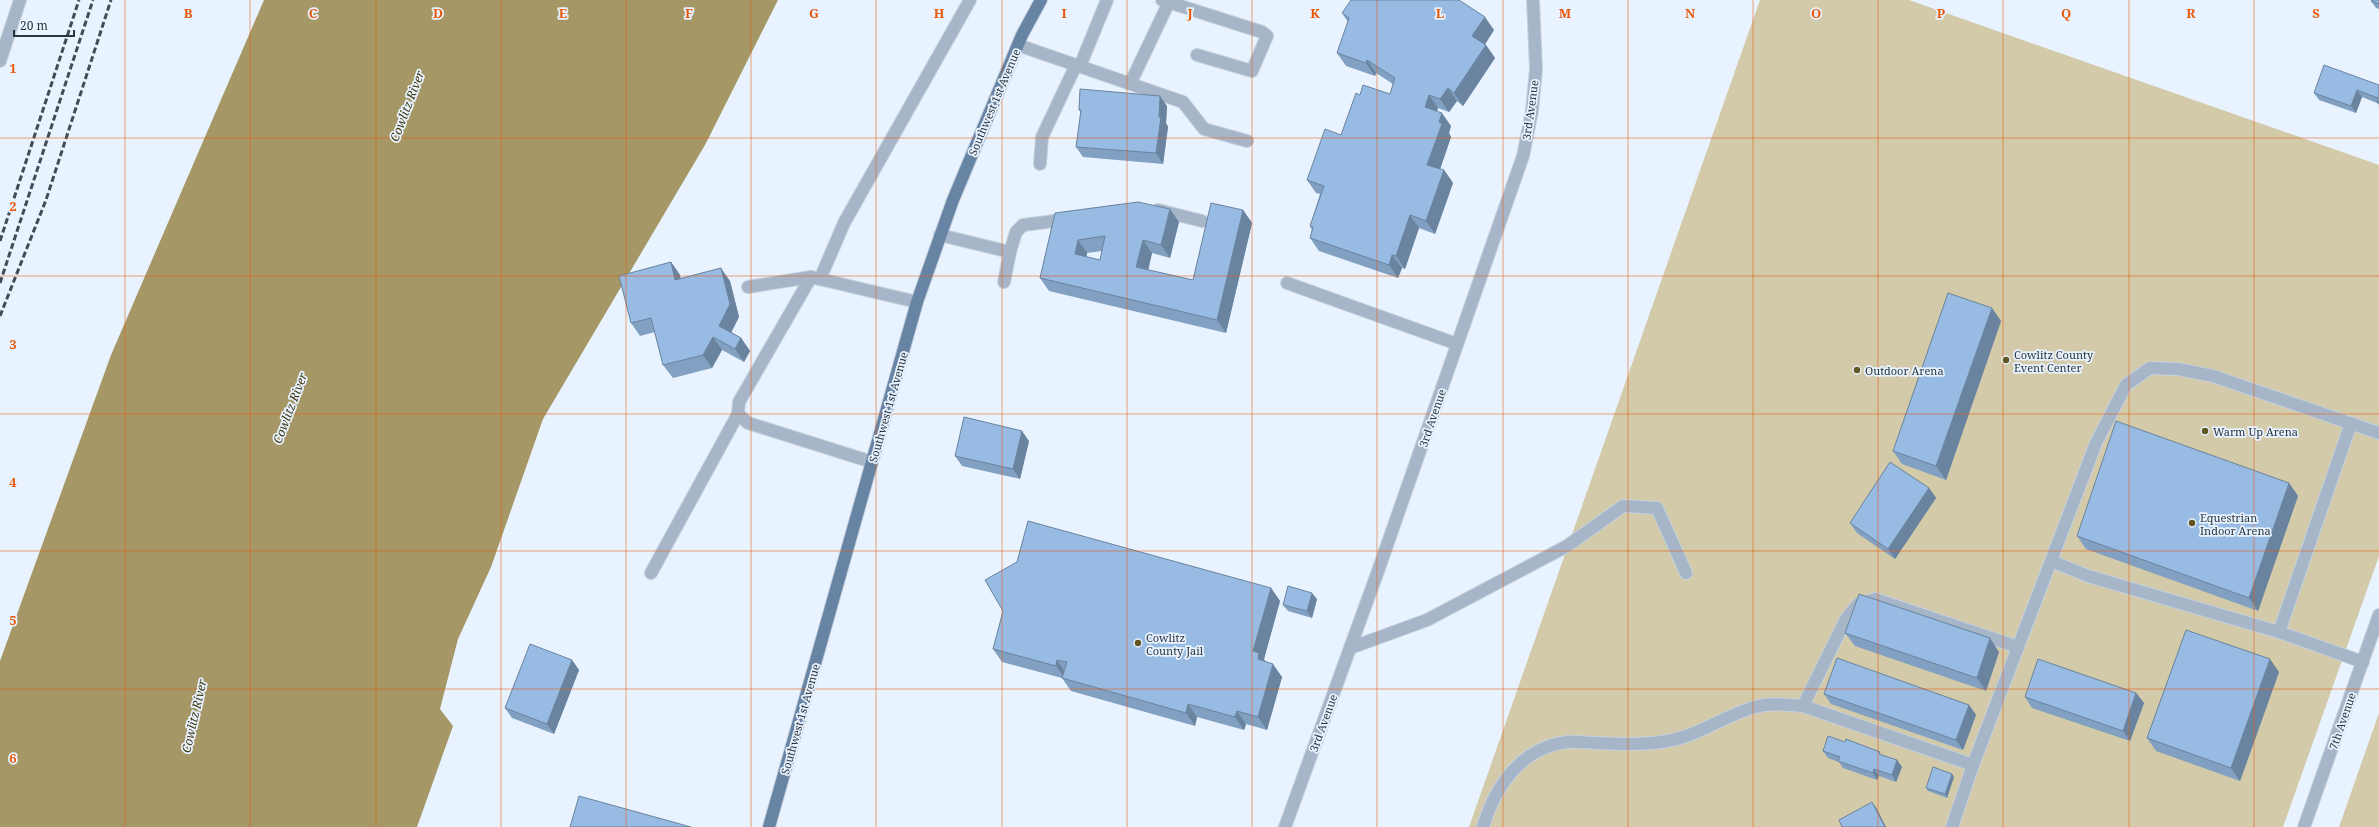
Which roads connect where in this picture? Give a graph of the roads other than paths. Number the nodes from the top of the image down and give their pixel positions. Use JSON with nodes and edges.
{"nodes":[{"id":1,"x":20,"y":0,"type":"edge"},
{"id":2,"x":970,"y":0,"type":"edge"},
{"id":3,"x":1041,"y":0,"type":"edge"},
{"id":4,"x":1107,"y":0,"type":"edge"},
{"id":5,"x":1533,"y":0,"type":"edge"},
{"id":6,"x":1165,"y":1,"type":"edge"},
{"id":7,"x":1018,"y":45,"type":"junction"},
{"id":8,"x":1197,"y":55,"type":"dead end"},
{"id":9,"x":0,"y":61,"type":"edge"},
{"id":10,"x":1078,"y":65,"type":"junction"},
{"id":11,"x":1131,"y":82,"type":"junction"},
{"id":12,"x":1247,"y":141,"type":"dead end"},
{"id":13,"x":1040,"y":164,"type":"dead end"},
{"id":14,"x":1144,"y":209,"type":"edge"},
{"id":15,"x":1084,"y":217,"type":"edge"},
{"id":16,"x":1202,"y":221,"type":"dead end"},
{"id":17,"x":940,"y":235,"type":"junction"},
{"id":18,"x":1010,"y":252,"type":"junction"},
{"id":19,"x":816,"y":278,"type":"junction"},
{"id":20,"x":1004,"y":282,"type":"dead end"},
{"id":21,"x":1287,"y":283,"type":"dead end"},
{"id":22,"x":748,"y":287,"type":"dead end"},
{"id":23,"x":917,"y":302,"type":"junction"},
{"id":24,"x":1457,"y":344,"type":"junction"},
{"id":25,"x":738,"y":414,"type":"junction"},
{"id":26,"x":2351,"y":423,"type":"junction"},
{"id":27,"x":2379,"y":432,"type":"edge"},
{"id":28,"x":872,"y":462,"type":"junction"},
{"id":29,"x":2051,"y":561,"type":"junction"},
{"id":30,"x":650,"y":573,"type":"dead end"},
{"id":31,"x":1686,"y":573,"type":"dead end"},
{"id":32,"x":2379,"y":615,"type":"edge"},
{"id":33,"x":2280,"y":632,"type":"junction"},
{"id":34,"x":2018,"y":647,"type":"junction"},
{"id":35,"x":1350,"y":648,"type":"junction"},
{"id":36,"x":2363,"y":662,"type":"junction"},
{"id":37,"x":1804,"y":706,"type":"junction"},
{"id":38,"x":1973,"y":764,"type":"junction"},
{"id":39,"x":769,"y":827,"type":"edge"},
{"id":40,"x":1285,"y":827,"type":"edge"},
{"id":41,"x":1483,"y":827,"type":"edge"},
{"id":42,"x":1952,"y":827,"type":"edge"},
{"id":43,"x":2304,"y":827,"type":"edge"}],
"edges":[{"from":1,"to":9,"type":"street"},
{"from":2,"to":19,"type":"street"},
{"from":3,"to":7,"type":"main road","name":"Southwest 1st Avenue"},
{"from":4,"to":10,"type":"street"},
{"from":5,"to":24,"type":"street","name":"3rd Avenue"},
{"from":6,"to":8,"type":"street"},
{"from":6,"to":11,"type":"street"},
{"from":7,"to":10,"type":"street"},
{"from":7,"to":17,"type":"main road","name":"Southwest 1st Avenue"},
{"from":10,"to":11,"type":"street"},
{"from":10,"to":13,"type":"street"},
{"from":11,"to":12,"type":"street"},
{"from":14,"to":16,"type":"street"},
{"from":15,"to":18,"type":"street"},
{"from":17,"to":18,"type":"street"},
{"from":17,"to":23,"type":"main road","name":"Southwest 1st Avenue"},
{"from":18,"to":20,"type":"street"},
{"from":19,"to":22,"type":"street"},
{"from":19,"to":23,"type":"street"},
{"from":19,"to":25,"type":"street"},
{"from":21,"to":24,"type":"street"},
{"from":23,"to":28,"type":"main road","name":"Southwest 1st Avenue"},
{"from":24,"to":35,"type":"street","name":"3rd Avenue"},
{"from":25,"to":28,"type":"street"},
{"from":25,"to":30,"type":"street"},
{"from":26,"to":27,"type":"street"},
{"from":26,"to":29,"type":"street"},
{"from":26,"to":33,"type":"street"},
{"from":28,"to":39,"type":"main road","name":"Southwest 1st Avenue"},
{"from":29,"to":33,"type":"street"},
{"from":29,"to":34,"type":"street"},
{"from":31,"to":35,"type":"street"},
{"from":32,"to":36,"type":"street","name":"7th Avenue"},
{"from":33,"to":36,"type":"street"},
{"from":34,"to":37,"type":"street"},
{"from":34,"to":38,"type":"street"},
{"from":35,"to":40,"type":"street","name":"3rd Avenue"},
{"from":36,"to":43,"type":"street","name":"7th Avenue"},
{"from":37,"to":38,"type":"street"},
{"from":37,"to":41,"type":"street"},
{"from":38,"to":42,"type":"street"}]}
